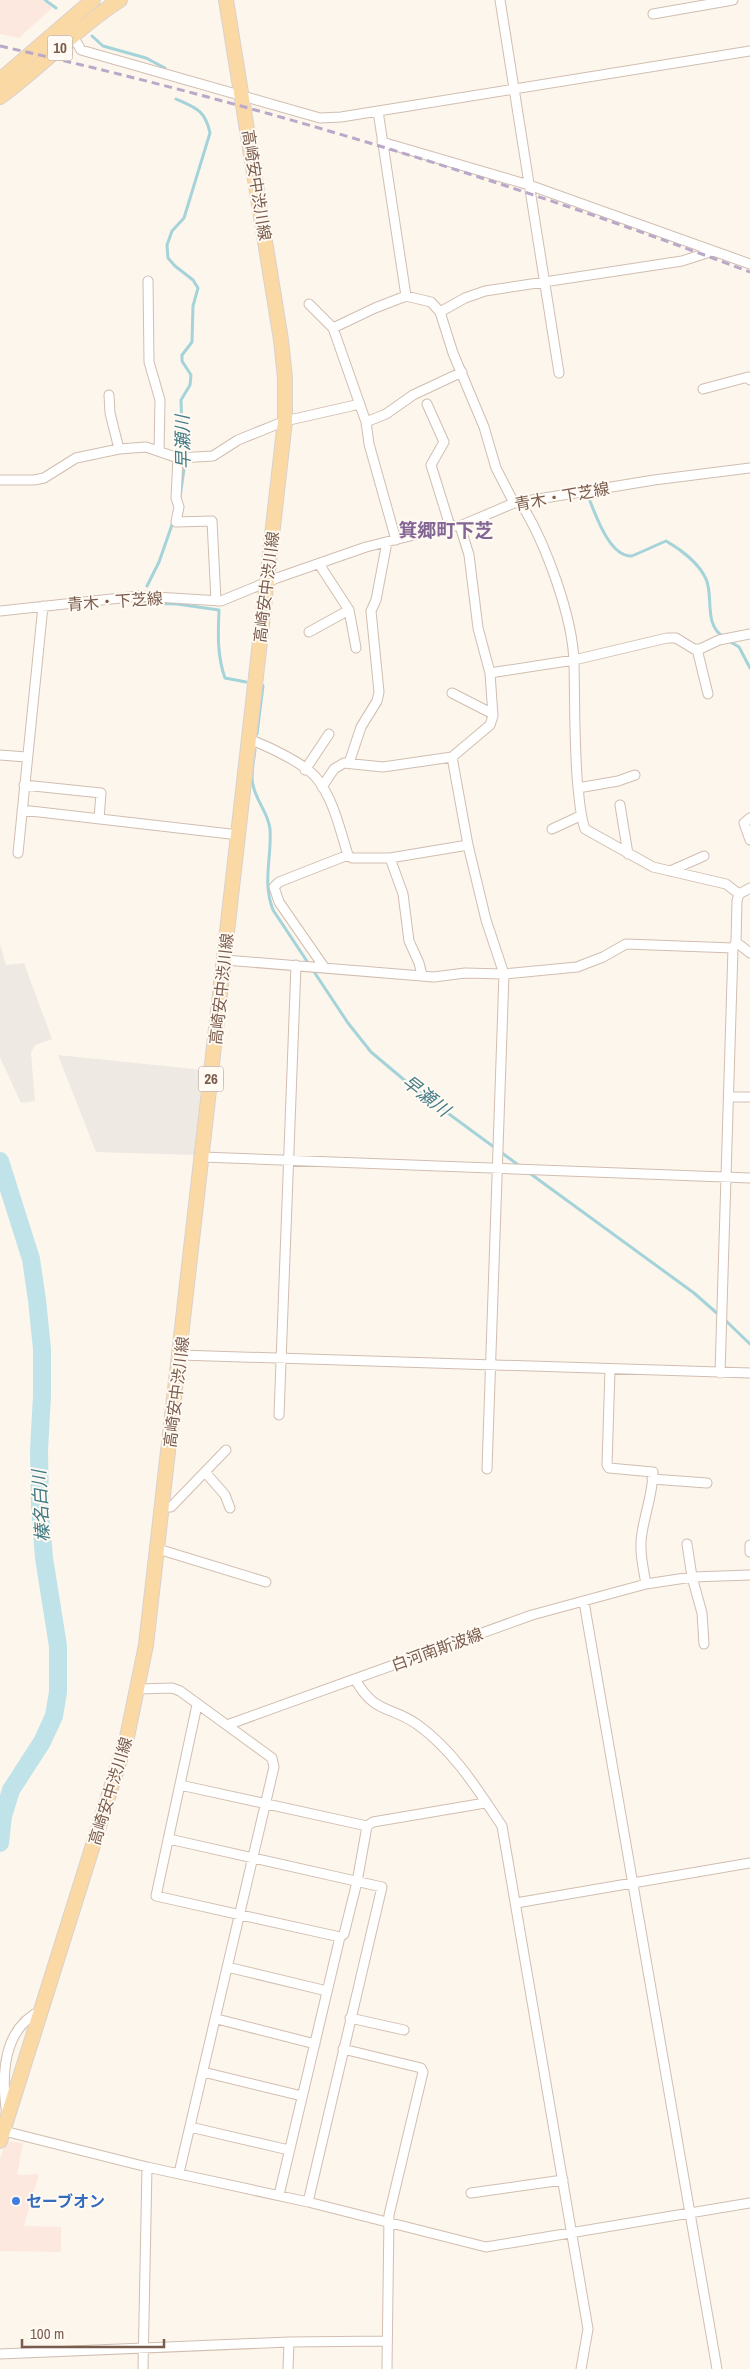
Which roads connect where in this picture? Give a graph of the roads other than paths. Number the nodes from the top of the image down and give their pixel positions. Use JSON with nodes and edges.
{"nodes":[{"id":1,"x":93,"y":0,"type":"edge"},
{"id":2,"x":120,"y":0,"type":"edge"},
{"id":3,"x":226,"y":0,"type":"edge"},
{"id":4,"x":500,"y":0,"type":"edge"},
{"id":5,"x":733,"y":0,"type":"edge"},
{"id":6,"x":654,"y":14,"type":"dead end"},
{"id":7,"x":73,"y":36,"type":"junction"},
{"id":8,"x":750,"y":51,"type":"edge"},
{"id":9,"x":0,"y":80,"type":"edge"},
{"id":10,"x":514,"y":89,"type":"junction"},
{"id":11,"x":243,"y":95,"type":"junction"},
{"id":12,"x":0,"y":97,"type":"edge"},
{"id":13,"x":378,"y":111,"type":"junction"},
{"id":14,"x":382,"y":142,"type":"junction"},
{"id":15,"x":529,"y":186,"type":"junction"},
{"id":16,"x":713,"y":251,"type":"junction"},
{"id":17,"x":750,"y":264,"type":"edge"},
{"id":18,"x":148,"y":281,"type":"dead end"},
{"id":19,"x":546,"y":283,"type":"junction"},
{"id":20,"x":406,"y":296,"type":"junction"},
{"id":21,"x":309,"y":304,"type":"dead end"},
{"id":22,"x":440,"y":312,"type":"junction"},
{"id":23,"x":333,"y":328,"type":"junction"},
{"id":24,"x":462,"y":372,"type":"junction"},
{"id":25,"x":560,"y":373,"type":"dead end"},
{"id":26,"x":750,"y":380,"type":"edge"},
{"id":27,"x":703,"y":389,"type":"dead end"},
{"id":28,"x":109,"y":395,"type":"dead end"},
{"id":29,"x":360,"y":404,"type":"junction"},
{"id":30,"x":427,"y":404,"type":"dead end"},
{"id":31,"x":285,"y":420,"type":"junction"},
{"id":32,"x":366,"y":422,"type":"junction"},
{"id":33,"x":119,"y":449,"type":"junction"},
{"id":34,"x":159,"y":451,"type":"junction"},
{"id":35,"x":183,"y":457,"type":"junction"},
{"id":36,"x":750,"y":468,"type":"edge"},
{"id":37,"x":0,"y":480,"type":"edge"},
{"id":38,"x":517,"y":503,"type":"junction"},
{"id":39,"x":450,"y":526,"type":"junction"},
{"id":40,"x":460,"y":526,"type":"junction"},
{"id":41,"x":392,"y":541,"type":"junction"},
{"id":42,"x":319,"y":564,"type":"junction"},
{"id":43,"x":267,"y":582,"type":"junction"},
{"id":44,"x":216,"y":601,"type":"junction"},
{"id":45,"x":43,"y":606,"type":"junction"},
{"id":46,"x":349,"y":610,"type":"junction"},
{"id":47,"x":0,"y":611,"type":"edge"},
{"id":48,"x":309,"y":632,"type":"dead end"},
{"id":49,"x":750,"y":634,"type":"edge"},
{"id":50,"x":356,"y":648,"type":"dead end"},
{"id":51,"x":697,"y":649,"type":"junction"},
{"id":52,"x":574,"y":660,"type":"junction"},
{"id":53,"x":490,"y":673,"type":"junction"},
{"id":54,"x":452,"y":693,"type":"dead end"},
{"id":55,"x":708,"y":694,"type":"dead end"},
{"id":56,"x":493,"y":714,"type":"junction"},
{"id":57,"x":329,"y":734,"type":"dead end"},
{"id":58,"x":249,"y":739,"type":"junction"},
{"id":59,"x":0,"y":754,"type":"edge"},
{"id":60,"x":452,"y":756,"type":"junction"},
{"id":61,"x":26,"y":757,"type":"junction"},
{"id":62,"x":349,"y":762,"type":"junction"},
{"id":63,"x":306,"y":770,"type":"junction"},
{"id":64,"x":635,"y":775,"type":"dead end"},
{"id":65,"x":24,"y":785,"type":"junction"},
{"id":66,"x":322,"y":787,"type":"junction"},
{"id":67,"x":578,"y":788,"type":"junction"},
{"id":68,"x":620,"y":805,"type":"dead end"},
{"id":69,"x":22,"y":810,"type":"junction"},
{"id":70,"x":580,"y":816,"type":"junction"},
{"id":71,"x":750,"y":818,"type":"edge"},
{"id":72,"x":99,"y":819,"type":"junction"},
{"id":73,"x":552,"y":829,"type":"dead end"},
{"id":74,"x":239,"y":834,"type":"junction"},
{"id":75,"x":750,"y":840,"type":"edge"},
{"id":76,"x":468,"y":844,"type":"junction"},
{"id":77,"x":18,"y":853,"type":"dead end"},
{"id":78,"x":348,"y":854,"type":"junction"},
{"id":79,"x":628,"y":854,"type":"junction"},
{"id":80,"x":704,"y":856,"type":"dead end"},
{"id":81,"x":390,"y":858,"type":"junction"},
{"id":82,"x":670,"y":871,"type":"junction"},
{"id":83,"x":750,"y":888,"type":"edge"},
{"id":84,"x":739,"y":894,"type":"junction"},
{"id":85,"x":735,"y":945,"type":"junction"},
{"id":86,"x":750,"y":953,"type":"edge"},
{"id":87,"x":225,"y":960,"type":"junction"},
{"id":88,"x":299,"y":965,"type":"junction"},
{"id":89,"x":321,"y":967,"type":"junction"},
{"id":90,"x":504,"y":974,"type":"junction"},
{"id":91,"x":422,"y":975,"type":"junction"},
{"id":92,"x":729,"y":1097,"type":"junction"},
{"id":93,"x":750,"y":1097,"type":"edge"},
{"id":94,"x":202,"y":1157,"type":"junction"},
{"id":95,"x":289,"y":1161,"type":"junction"},
{"id":96,"x":498,"y":1165,"type":"junction"},
{"id":97,"x":728,"y":1177,"type":"junction"},
{"id":98,"x":750,"y":1178,"type":"edge"},
{"id":99,"x":180,"y":1355,"type":"junction"},
{"id":100,"x":282,"y":1358,"type":"junction"},
{"id":101,"x":490,"y":1365,"type":"junction"},
{"id":102,"x":610,"y":1369,"type":"junction"},
{"id":103,"x":720,"y":1373,"type":"junction"},
{"id":104,"x":750,"y":1374,"type":"edge"},
{"id":105,"x":279,"y":1415,"type":"dead end"},
{"id":106,"x":226,"y":1450,"type":"dead end"},
{"id":107,"x":486,"y":1469,"type":"dead end"},
{"id":108,"x":205,"y":1472,"type":"junction"},
{"id":109,"x":652,"y":1479,"type":"junction"},
{"id":110,"x":707,"y":1483,"type":"dead end"},
{"id":111,"x":163,"y":1507,"type":"junction"},
{"id":112,"x":230,"y":1508,"type":"dead end"},
{"id":113,"x":687,"y":1544,"type":"dead end"},
{"id":114,"x":750,"y":1545,"type":"edge"},
{"id":115,"x":158,"y":1549,"type":"junction"},
{"id":116,"x":750,"y":1552,"type":"edge"},
{"id":117,"x":750,"y":1575,"type":"edge"},
{"id":118,"x":692,"y":1577,"type":"junction"},
{"id":119,"x":266,"y":1582,"type":"dead end"},
{"id":120,"x":646,"y":1584,"type":"junction"},
{"id":121,"x":584,"y":1602,"type":"junction"},
{"id":122,"x":704,"y":1644,"type":"dead end"},
{"id":123,"x":355,"y":1679,"type":"junction"},
{"id":124,"x":138,"y":1689,"type":"junction"},
{"id":125,"x":197,"y":1705,"type":"junction"},
{"id":126,"x":227,"y":1725,"type":"junction"},
{"id":127,"x":180,"y":1785,"type":"junction"},
{"id":128,"x":485,"y":1803,"type":"junction"},
{"id":129,"x":266,"y":1804,"type":"junction"},
{"id":130,"x":367,"y":1826,"type":"junction"},
{"id":131,"x":169,"y":1839,"type":"junction"},
{"id":132,"x":253,"y":1857,"type":"junction"},
{"id":133,"x":750,"y":1863,"type":"edge"},
{"id":134,"x":357,"y":1882,"type":"junction"},
{"id":135,"x":632,"y":1883,"type":"junction"},
{"id":136,"x":516,"y":1903,"type":"junction"},
{"id":137,"x":240,"y":1915,"type":"junction"},
{"id":138,"x":340,"y":1937,"type":"junction"},
{"id":139,"x":228,"y":1967,"type":"junction"},
{"id":140,"x":327,"y":1991,"type":"junction"},
{"id":141,"x":42,"y":2010,"type":"junction"},
{"id":142,"x":350,"y":2018,"type":"junction"},
{"id":143,"x":217,"y":2019,"type":"junction"},
{"id":144,"x":404,"y":2030,"type":"dead end"},
{"id":145,"x":315,"y":2044,"type":"junction"},
{"id":146,"x":4,"y":2047,"type":"edge"},
{"id":147,"x":343,"y":2049,"type":"junction"},
{"id":148,"x":202,"y":2072,"type":"junction"},
{"id":149,"x":302,"y":2096,"type":"junction"},
{"id":150,"x":7,"y":2117,"type":"junction"},
{"id":151,"x":190,"y":2127,"type":"junction"},
{"id":152,"x":2,"y":2136,"type":"edge"},
{"id":153,"x":289,"y":2150,"type":"junction"},
{"id":154,"x":147,"y":2167,"type":"junction"},
{"id":155,"x":179,"y":2173,"type":"junction"},
{"id":156,"x":563,"y":2180,"type":"junction"},
{"id":157,"x":471,"y":2193,"type":"dead end"},
{"id":158,"x":279,"y":2195,"type":"junction"},
{"id":159,"x":308,"y":2202,"type":"junction"},
{"id":160,"x":750,"y":2202,"type":"edge"},
{"id":161,"x":690,"y":2213,"type":"junction"},
{"id":162,"x":388,"y":2222,"type":"junction"},
{"id":163,"x":572,"y":2233,"type":"junction"},
{"id":164,"x":387,"y":2341,"type":"junction"},
{"id":165,"x":288,"y":2342,"type":"junction"},
{"id":166,"x":144,"y":2349,"type":"junction"},
{"id":167,"x":0,"y":2354,"type":"edge"},
{"id":168,"x":143,"y":2369,"type":"edge"},
{"id":169,"x":288,"y":2369,"type":"edge"},
{"id":170,"x":387,"y":2369,"type":"edge"},
{"id":171,"x":581,"y":2369,"type":"edge"},
{"id":172,"x":717,"y":2369,"type":"edge"}],
"edges":[{"from":1,"to":9,"type":"main road","number":"10"},
{"from":2,"to":7,"type":"main road","number":"10"},
{"from":3,"to":11,"type":"main road","name":"高崎安中渋川線","number":"26"},
{"from":4,"to":10,"type":"street"},
{"from":5,"to":6,"type":"street"},
{"from":7,"to":11,"type":"street"},
{"from":7,"to":12,"type":"main road","number":"10"},
{"from":8,"to":10,"type":"street"},
{"from":10,"to":13,"type":"street"},
{"from":10,"to":15,"type":"street"},
{"from":11,"to":13,"type":"street"},
{"from":11,"to":31,"type":"main road","name":"高崎安中渋川線","number":"26"},
{"from":13,"to":14,"type":"street"},
{"from":14,"to":15,"type":"street"},
{"from":14,"to":20,"type":"street"},
{"from":15,"to":16,"type":"street"},
{"from":15,"to":19,"type":"street"},
{"from":16,"to":17,"type":"street"},
{"from":16,"to":19,"type":"street"},
{"from":18,"to":34,"type":"street"},
{"from":19,"to":22,"type":"street"},
{"from":19,"to":25,"type":"street"},
{"from":20,"to":22,"type":"street"},
{"from":20,"to":23,"type":"street"},
{"from":21,"to":23,"type":"street"},
{"from":22,"to":24,"type":"street"},
{"from":23,"to":29,"type":"street"},
{"from":24,"to":32,"type":"street"},
{"from":24,"to":38,"type":"street"},
{"from":26,"to":27,"type":"street"},
{"from":28,"to":33,"type":"street"},
{"from":29,"to":31,"type":"street"},
{"from":29,"to":32,"type":"street"},
{"from":30,"to":39,"type":"street"},
{"from":31,"to":35,"type":"street"},
{"from":31,"to":43,"type":"main road","name":"高崎安中渋川線","number":"26"},
{"from":32,"to":41,"type":"street"},
{"from":33,"to":34,"type":"street"},
{"from":33,"to":37,"type":"street"},
{"from":34,"to":35,"type":"street"},
{"from":35,"to":44,"type":"street"},
{"from":36,"to":38,"type":"street","name":"青木・下芝線"},
{"from":38,"to":40,"type":"street","name":"青木・下芝線"},
{"from":38,"to":52,"type":"street"},
{"from":39,"to":40,"type":"street","name":"青木・下芝線"},
{"from":39,"to":41,"type":"street","name":"青木・下芝線"},
{"from":40,"to":53,"type":"street"},
{"from":41,"to":42,"type":"street","name":"青木・下芝線"},
{"from":41,"to":62,"type":"street"},
{"from":42,"to":43,"type":"street","name":"青木・下芝線"},
{"from":42,"to":46,"type":"street"},
{"from":43,"to":44,"type":"street","name":"青木・下芝線"},
{"from":43,"to":58,"type":"main road","name":"高崎安中渋川線","number":"26"},
{"from":44,"to":45,"type":"street","name":"青木・下芝線"},
{"from":45,"to":47,"type":"street","name":"青木・下芝線"},
{"from":45,"to":61,"type":"street"},
{"from":46,"to":48,"type":"street"},
{"from":46,"to":50,"type":"street"},
{"from":49,"to":51,"type":"street"},
{"from":51,"to":52,"type":"street"},
{"from":51,"to":55,"type":"street"},
{"from":52,"to":53,"type":"street"},
{"from":52,"to":67,"type":"street"},
{"from":53,"to":56,"type":"street"},
{"from":54,"to":56,"type":"street"},
{"from":56,"to":60,"type":"street"},
{"from":57,"to":63,"type":"street"},
{"from":58,"to":63,"type":"street"},
{"from":58,"to":74,"type":"main road","name":"高崎安中渋川線","number":"26"},
{"from":59,"to":61,"type":"street"},
{"from":60,"to":62,"type":"street"},
{"from":60,"to":76,"type":"street"},
{"from":61,"to":65,"type":"street"},
{"from":62,"to":66,"type":"street"},
{"from":63,"to":66,"type":"street"},
{"from":64,"to":67,"type":"street"},
{"from":65,"to":69,"type":"street"},
{"from":65,"to":72,"type":"street"},
{"from":66,"to":78,"type":"street"},
{"from":67,"to":70,"type":"street"},
{"from":68,"to":79,"type":"street"},
{"from":69,"to":72,"type":"street"},
{"from":69,"to":77,"type":"street"},
{"from":70,"to":73,"type":"street"},
{"from":70,"to":79,"type":"street"},
{"from":71,"to":75,"type":"street"},
{"from":72,"to":74,"type":"street"},
{"from":74,"to":87,"type":"main road","name":"高崎安中渋川線","number":"26"},
{"from":76,"to":81,"type":"street"},
{"from":76,"to":90,"type":"street"},
{"from":78,"to":81,"type":"street"},
{"from":78,"to":89,"type":"street"},
{"from":79,"to":82,"type":"street"},
{"from":80,"to":82,"type":"street"},
{"from":81,"to":91,"type":"street"},
{"from":82,"to":84,"type":"street"},
{"from":83,"to":84,"type":"street"},
{"from":84,"to":85,"type":"street"},
{"from":85,"to":86,"type":"street"},
{"from":85,"to":90,"type":"street"},
{"from":85,"to":92,"type":"street"},
{"from":87,"to":88,"type":"street"},
{"from":87,"to":94,"type":"main road","name":"高崎安中渋川線","number":"26"},
{"from":88,"to":89,"type":"street"},
{"from":88,"to":95,"type":"street"},
{"from":89,"to":91,"type":"street"},
{"from":90,"to":91,"type":"street"},
{"from":90,"to":96,"type":"street"},
{"from":92,"to":93,"type":"street"},
{"from":92,"to":97,"type":"street"},
{"from":94,"to":95,"type":"street"},
{"from":94,"to":99,"type":"main road","name":"高崎安中渋川線","number":"26"},
{"from":95,"to":96,"type":"street"},
{"from":95,"to":100,"type":"street"},
{"from":96,"to":97,"type":"street"},
{"from":96,"to":101,"type":"street"},
{"from":97,"to":98,"type":"street"},
{"from":97,"to":103,"type":"street"},
{"from":99,"to":100,"type":"street"},
{"from":99,"to":111,"type":"main road","name":"高崎安中渋川線","number":"26"},
{"from":100,"to":101,"type":"street"},
{"from":100,"to":105,"type":"street"},
{"from":101,"to":102,"type":"street"},
{"from":101,"to":107,"type":"street"},
{"from":102,"to":103,"type":"street"},
{"from":102,"to":109,"type":"street"},
{"from":103,"to":104,"type":"street"},
{"from":106,"to":108,"type":"street"},
{"from":108,"to":111,"type":"street"},
{"from":108,"to":112,"type":"street"},
{"from":109,"to":110,"type":"street"},
{"from":109,"to":120,"type":"street"},
{"from":111,"to":115,"type":"main road","name":"高崎安中渋川線","number":"26"},
{"from":113,"to":118,"type":"street"},
{"from":114,"to":116,"type":"street"},
{"from":115,"to":119,"type":"street"},
{"from":115,"to":124,"type":"main road","name":"高崎安中渋川線","number":"26"},
{"from":117,"to":118,"type":"street","name":"白河南斯波線"},
{"from":118,"to":120,"type":"street","name":"白河南斯波線"},
{"from":118,"to":122,"type":"street"},
{"from":120,"to":121,"type":"street","name":"白河南斯波線"},
{"from":121,"to":123,"type":"street","name":"白河南斯波線"},
{"from":121,"to":135,"type":"street"},
{"from":123,"to":126,"type":"street","name":"白河南斯波線"},
{"from":123,"to":128,"type":"street"},
{"from":124,"to":125,"type":"street"},
{"from":124,"to":141,"type":"main road","name":"高崎安中渋川線","number":"26"},
{"from":125,"to":126,"type":"street"},
{"from":125,"to":127,"type":"street"},
{"from":126,"to":129,"type":"street"},
{"from":127,"to":129,"type":"street"},
{"from":127,"to":131,"type":"street"},
{"from":128,"to":130,"type":"street"},
{"from":128,"to":136,"type":"street"},
{"from":129,"to":130,"type":"street"},
{"from":129,"to":132,"type":"street"},
{"from":130,"to":134,"type":"street"},
{"from":131,"to":132,"type":"street"},
{"from":131,"to":137,"type":"street"},
{"from":132,"to":134,"type":"street"},
{"from":132,"to":137,"type":"street"},
{"from":133,"to":135,"type":"street"},
{"from":134,"to":138,"type":"street"},
{"from":134,"to":142,"type":"street"},
{"from":135,"to":136,"type":"street"},
{"from":135,"to":161,"type":"street"},
{"from":136,"to":156,"type":"street"},
{"from":137,"to":138,"type":"street"},
{"from":137,"to":139,"type":"street"},
{"from":138,"to":140,"type":"street"},
{"from":139,"to":140,"type":"street"},
{"from":139,"to":143,"type":"street"},
{"from":140,"to":145,"type":"street"},
{"from":141,"to":146,"type":"street"},
{"from":141,"to":150,"type":"main road","name":"高崎安中渋川線","number":"26"},
{"from":142,"to":144,"type":"street"},
{"from":142,"to":147,"type":"street"},
{"from":143,"to":145,"type":"street"},
{"from":143,"to":148,"type":"street"},
{"from":145,"to":149,"type":"street"},
{"from":146,"to":150,"type":"street"},
{"from":147,"to":159,"type":"street"},
{"from":147,"to":162,"type":"street"},
{"from":148,"to":149,"type":"street"},
{"from":148,"to":151,"type":"street"},
{"from":149,"to":153,"type":"street"},
{"from":150,"to":152,"type":"main road","name":"高崎安中渋川線","number":"26"},
{"from":151,"to":153,"type":"street"},
{"from":151,"to":155,"type":"street"},
{"from":152,"to":154,"type":"street"},
{"from":153,"to":158,"type":"street"},
{"from":154,"to":155,"type":"street"},
{"from":154,"to":166,"type":"street"},
{"from":155,"to":158,"type":"street"},
{"from":156,"to":157,"type":"street"},
{"from":156,"to":163,"type":"street"},
{"from":158,"to":159,"type":"street"},
{"from":159,"to":162,"type":"street"},
{"from":160,"to":161,"type":"street"},
{"from":161,"to":163,"type":"street"},
{"from":161,"to":172,"type":"street"},
{"from":162,"to":163,"type":"street"},
{"from":162,"to":164,"type":"street"},
{"from":163,"to":171,"type":"street"},
{"from":164,"to":165,"type":"street"},
{"from":164,"to":170,"type":"street"},
{"from":165,"to":166,"type":"street"},
{"from":165,"to":169,"type":"street"},
{"from":166,"to":167,"type":"street"},
{"from":166,"to":168,"type":"street"}]}
